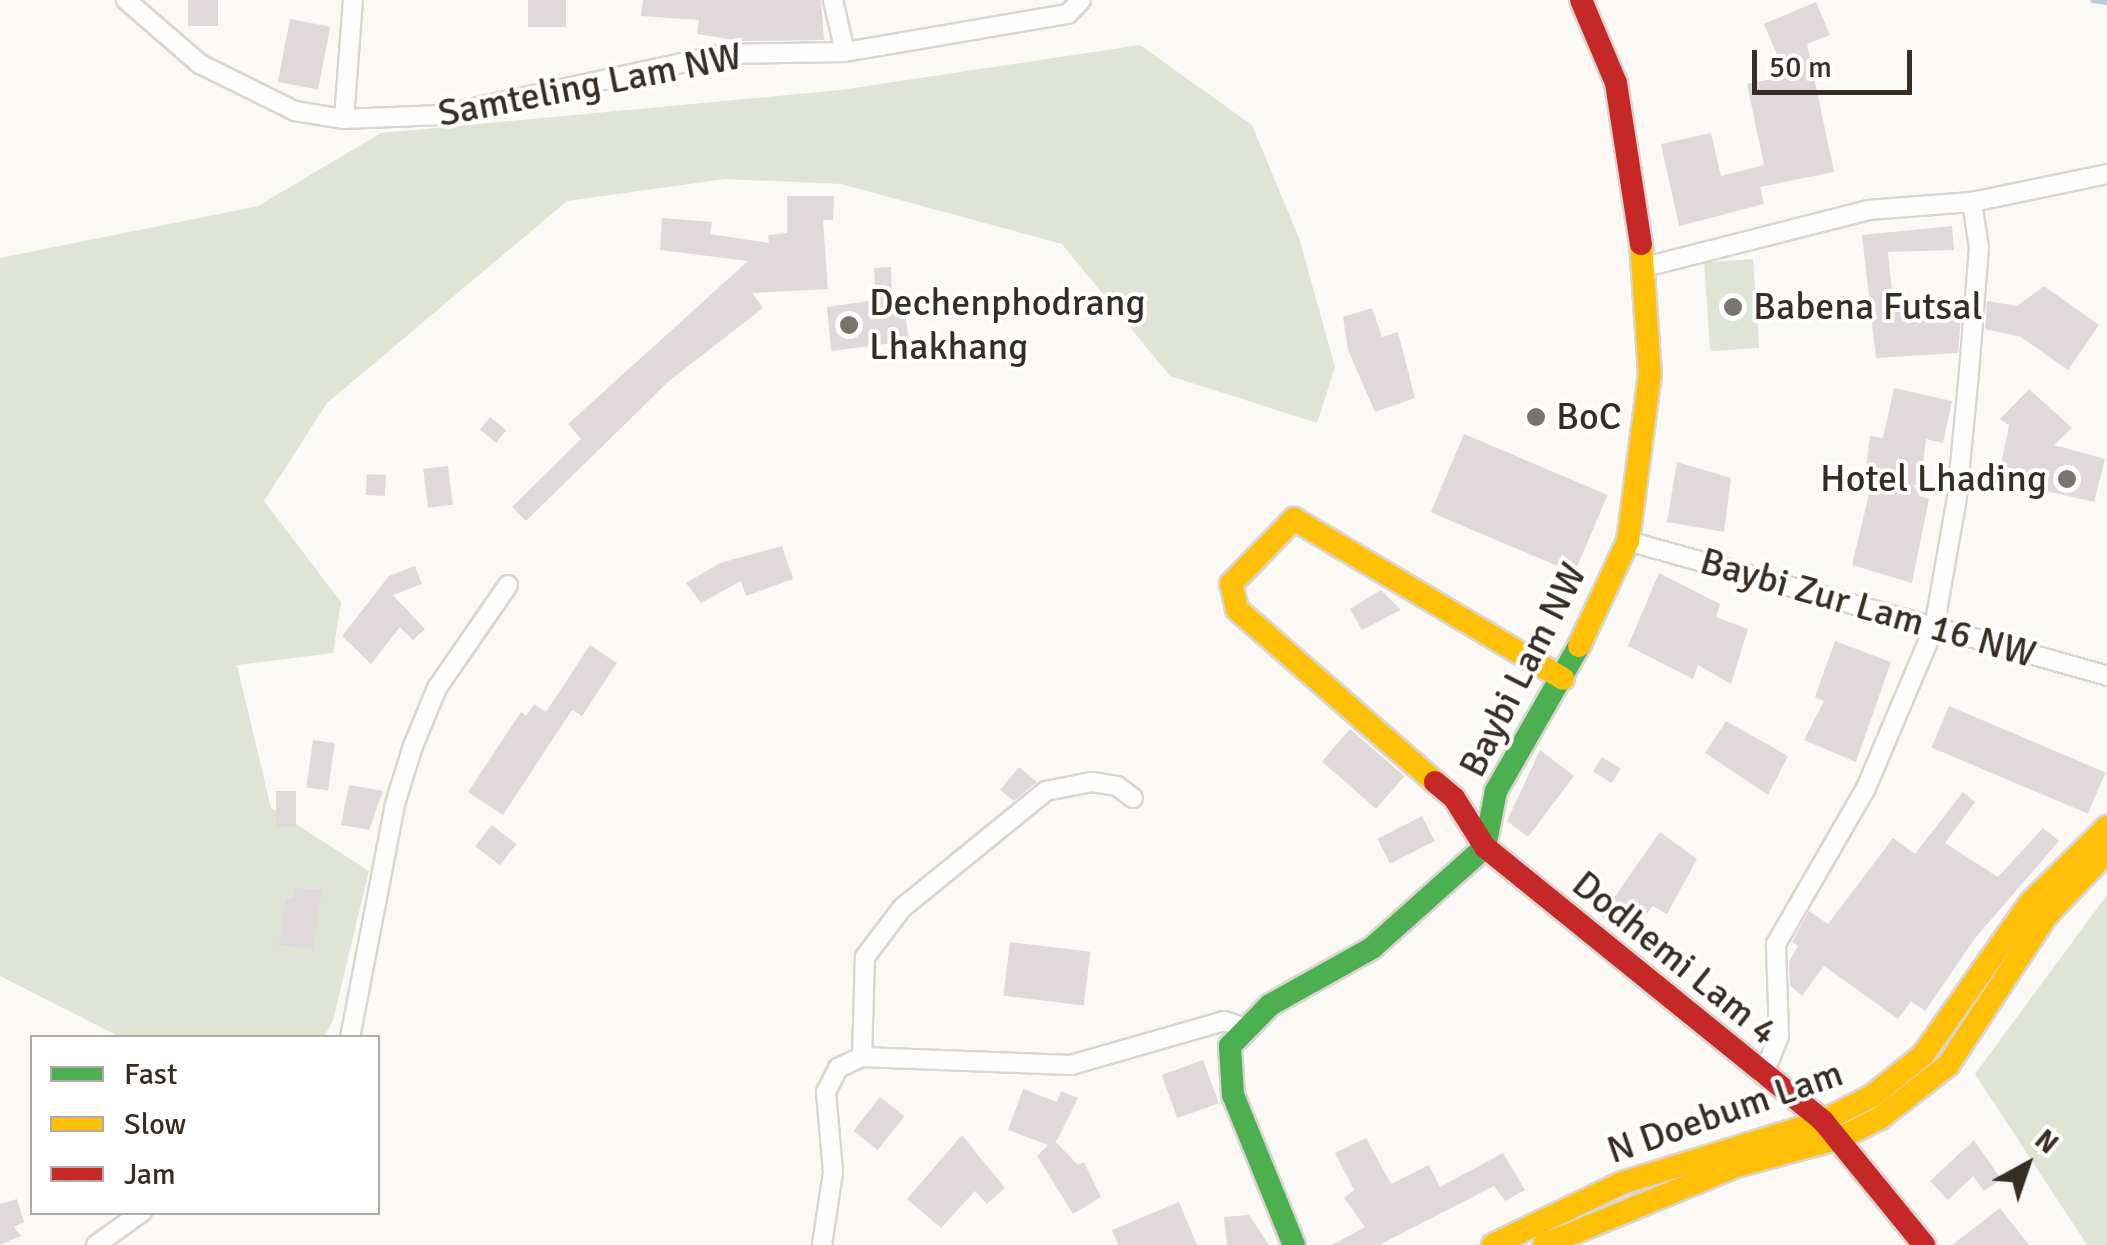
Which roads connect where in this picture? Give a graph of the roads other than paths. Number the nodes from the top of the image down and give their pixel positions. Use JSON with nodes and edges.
{"nodes":[{"id":1,"x":126,"y":0,"type":"edge"},
{"id":2,"x":353,"y":0,"type":"edge"},
{"id":3,"x":833,"y":0,"type":"edge"},
{"id":4,"x":1081,"y":0,"type":"edge"},
{"id":5,"x":1581,"y":0,"type":"edge"},
{"id":6,"x":846,"y":52,"type":"junction"},
{"id":7,"x":344,"y":119,"type":"junction"},
{"id":8,"x":2107,"y":174,"type":"edge"},
{"id":9,"x":1972,"y":202,"type":"junction"},
{"id":10,"x":1645,"y":267,"type":"junction"},
{"id":11,"x":1628,"y":541,"type":"junction"},
{"id":12,"x":508,"y":585,"type":"dead end"},
{"id":13,"x":1934,"y":628,"type":"junction"},
{"id":14,"x":2107,"y":676,"type":"edge"},
{"id":15,"x":1563,"y":679,"type":"junction"},
{"id":16,"x":1132,"y":798,"type":"dead end"},
{"id":17,"x":2107,"y":827,"type":"edge"},
{"id":18,"x":1485,"y":847,"type":"junction"},
{"id":19,"x":2107,"y":852,"type":"edge"},
{"id":20,"x":1243,"y":1026,"type":"junction"},
{"id":21,"x":351,"y":1035,"type":"edge"},
{"id":22,"x":862,"y":1057,"type":"junction"},
{"id":23,"x":1764,"y":1076,"type":"junction"},
{"id":24,"x":1823,"y":1121,"type":"junction"},
{"id":25,"x":1840,"y":1138,"type":"junction"},
{"id":26,"x":138,"y":1215,"type":"edge"},
{"id":27,"x":96,"y":1245,"type":"edge"},
{"id":28,"x":822,"y":1245,"type":"edge"},
{"id":29,"x":1294,"y":1245,"type":"edge"},
{"id":30,"x":1493,"y":1245,"type":"edge"},
{"id":31,"x":1544,"y":1245,"type":"edge"},
{"id":32,"x":1924,"y":1245,"type":"edge"}],
"edges":[{"from":1,"to":7,"type":"street","name":"Samteling Lam NW"},
{"from":2,"to":7,"type":"street"},
{"from":3,"to":6,"type":"street"},
{"from":4,"to":6,"type":"street","name":"Samteling Lam NW"},
{"from":5,"to":10,"type":"street","name":"Baybi Lam NW"},
{"from":6,"to":7,"type":"street","name":"Samteling Lam NW"},
{"from":8,"to":9,"type":"street"},
{"from":9,"to":10,"type":"street"},
{"from":9,"to":13,"type":"street"},
{"from":10,"to":11,"type":"street","name":"Baybi Lam NW"},
{"from":11,"to":13,"type":"street","name":"Baybi Zur Lam 16 NW"},
{"from":11,"to":15,"type":"street","name":"Baybi Lam NW"},
{"from":12,"to":21,"type":"street"},
{"from":13,"to":14,"type":"street","name":"Baybi Zur Lam 16 NW"},
{"from":13,"to":23,"type":"street"},
{"from":15,"to":18,"type":"street","name":"Baybi Lam NW"},
{"from":15,"to":18,"type":"street","name":"Dodhemi Lam 4"},
{"from":16,"to":22,"type":"street"},
{"from":17,"to":24,"type":"street","name":"N Doebum Lam"},
{"from":18,"to":20,"type":"street"},
{"from":18,"to":23,"type":"street","name":"Dodhemi Lam 4"},
{"from":19,"to":25,"type":"street","name":"N Doebum Lam"},
{"from":20,"to":22,"type":"street"},
{"from":20,"to":29,"type":"street"},
{"from":22,"to":28,"type":"street"},
{"from":23,"to":24,"type":"street","name":"Dodhemi Lam 4"},
{"from":24,"to":25,"type":"street","name":"Dodhemi Lam 4"},
{"from":24,"to":30,"type":"street","name":"N Doebum Lam"},
{"from":25,"to":31,"type":"street","name":"N Doebum Lam"},
{"from":25,"to":32,"type":"street","name":"Dodhemi Lam 4"},
{"from":26,"to":27,"type":"street"}]}
